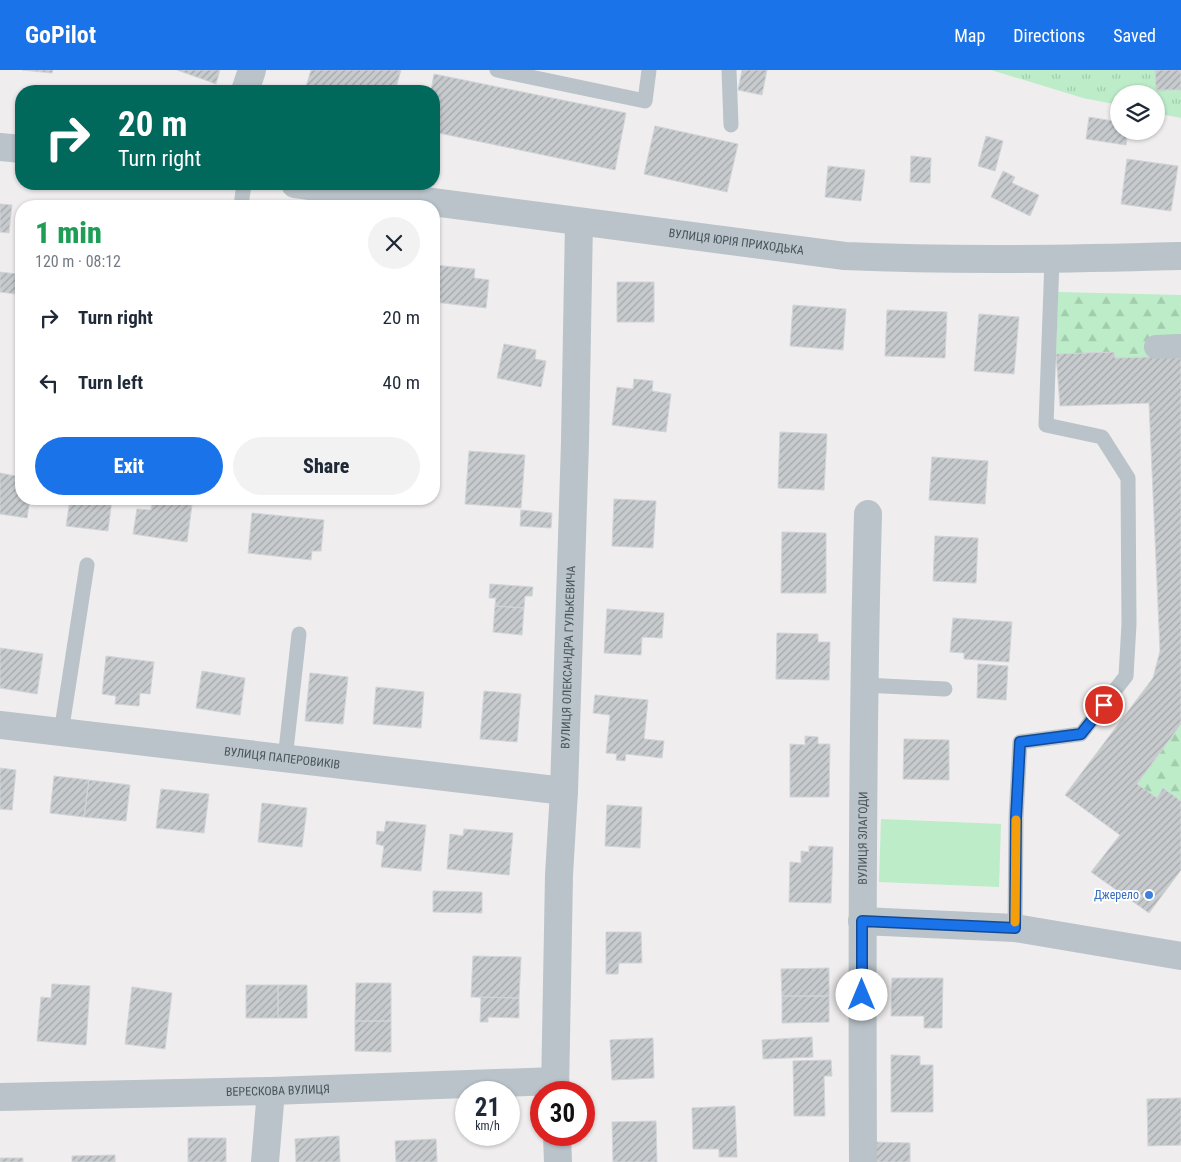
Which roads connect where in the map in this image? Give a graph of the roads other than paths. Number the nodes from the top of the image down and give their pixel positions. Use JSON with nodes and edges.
{"nodes":[{"id":1,"x":252,"y":70,"type":"edge"},
{"id":2,"x":497,"y":70,"type":"edge"},
{"id":3,"x":649,"y":70,"type":"edge"},
{"id":4,"x":729,"y":70,"type":"edge"},
{"id":5,"x":247,"y":85,"type":"edge"},
{"id":6,"x":731,"y":125,"type":"dead end"},
{"id":7,"x":0,"y":147,"type":"edge"},
{"id":8,"x":15,"y":148,"type":"edge"},
{"id":9,"x":339,"y":190,"type":"edge"},
{"id":10,"x":414,"y":200,"type":"edge"},
{"id":11,"x":440,"y":203,"type":"edge"},
{"id":12,"x":579,"y":222,"type":"junction"},
{"id":13,"x":1181,"y":256,"type":"edge"},
{"id":14,"x":1052,"y":260,"type":"junction"},
{"id":15,"x":1156,"y":346,"type":"dead end"},
{"id":16,"x":1181,"y":346,"type":"edge"},
{"id":17,"x":868,"y":514,"type":"dead end"},
{"id":18,"x":87,"y":565,"type":"dead end"},
{"id":19,"x":299,"y":634,"type":"dead end"},
{"id":20,"x":864,"y":685,"type":"junction"},
{"id":21,"x":945,"y":689,"type":"dead end"},
{"id":22,"x":0,"y":725,"type":"edge"},
{"id":23,"x":61,"y":732,"type":"junction"},
{"id":24,"x":285,"y":759,"type":"junction"},
{"id":25,"x":564,"y":791,"type":"junction"},
{"id":26,"x":862,"y":921,"type":"junction"},
{"id":27,"x":1015,"y":928,"type":"junction"},
{"id":28,"x":1181,"y":956,"type":"edge"},
{"id":29,"x":555,"y":1081,"type":"edge"},
{"id":30,"x":530,"y":1087,"type":"edge"},
{"id":31,"x":271,"y":1091,"type":"junction"},
{"id":32,"x":0,"y":1096,"type":"edge"},
{"id":33,"x":557,"y":1146,"type":"edge"},
{"id":34,"x":265,"y":1162,"type":"edge"},
{"id":35,"x":558,"y":1162,"type":"edge"},
{"id":36,"x":863,"y":1162,"type":"edge"}],
"edges":[{"from":1,"to":5,"type":"street"},
{"from":2,"to":3,"type":"lane"},
{"from":4,"to":6,"type":"lane"},
{"from":7,"to":8,"type":"street"},
{"from":9,"to":10,"type":"street","name":"ВУЛИЦЯ ЮРІЯ ПРИХОДЬКА"},
{"from":11,"to":12,"type":"street","name":"ВУЛИЦЯ ЮРІЯ ПРИХОДЬКА"},
{"from":12,"to":14,"type":"street","name":"ВУЛИЦЯ ЮРІЯ ПРИХОДЬКА"},
{"from":12,"to":25,"type":"street","name":"ВУЛИЦЯ ОЛЕКСАНДРА ГУЛЬКЕВИЧА"},
{"from":13,"to":14,"type":"street","name":"ВУЛИЦЯ ЮРІЯ ПРИХОДЬКА"},
{"from":14,"to":27,"type":"lane"},
{"from":15,"to":16,"type":"street"},
{"from":17,"to":20,"type":"street","name":"ВУЛИЦЯ ЗЛАГОДИ"},
{"from":18,"to":23,"type":"lane"},
{"from":19,"to":24,"type":"lane"},
{"from":20,"to":21,"type":"lane"},
{"from":20,"to":26,"type":"street","name":"ВУЛИЦЯ ЗЛАГОДИ"},
{"from":22,"to":23,"type":"street","name":"ВУЛИЦЯ ПАПЕРОВИКІВ"},
{"from":23,"to":24,"type":"street","name":"ВУЛИЦЯ ПАПЕРОВИКІВ"},
{"from":24,"to":25,"type":"street","name":"ВУЛИЦЯ ПАПЕРОВИКІВ"},
{"from":25,"to":29,"type":"street","name":"ВУЛИЦЯ ОЛЕКСАНДРА ГУЛЬКЕВИЧА"},
{"from":26,"to":27,"type":"street"},
{"from":26,"to":36,"type":"street","name":"ВУЛИЦЯ ЗЛАГОДИ"},
{"from":27,"to":28,"type":"street"},
{"from":30,"to":31,"type":"street","name":"ВЕРЕСКОВА ВУЛИЦЯ"},
{"from":31,"to":32,"type":"street","name":"ВЕРЕСКОВА ВУЛИЦЯ"},
{"from":31,"to":34,"type":"street"},
{"from":33,"to":35,"type":"street"}]}
